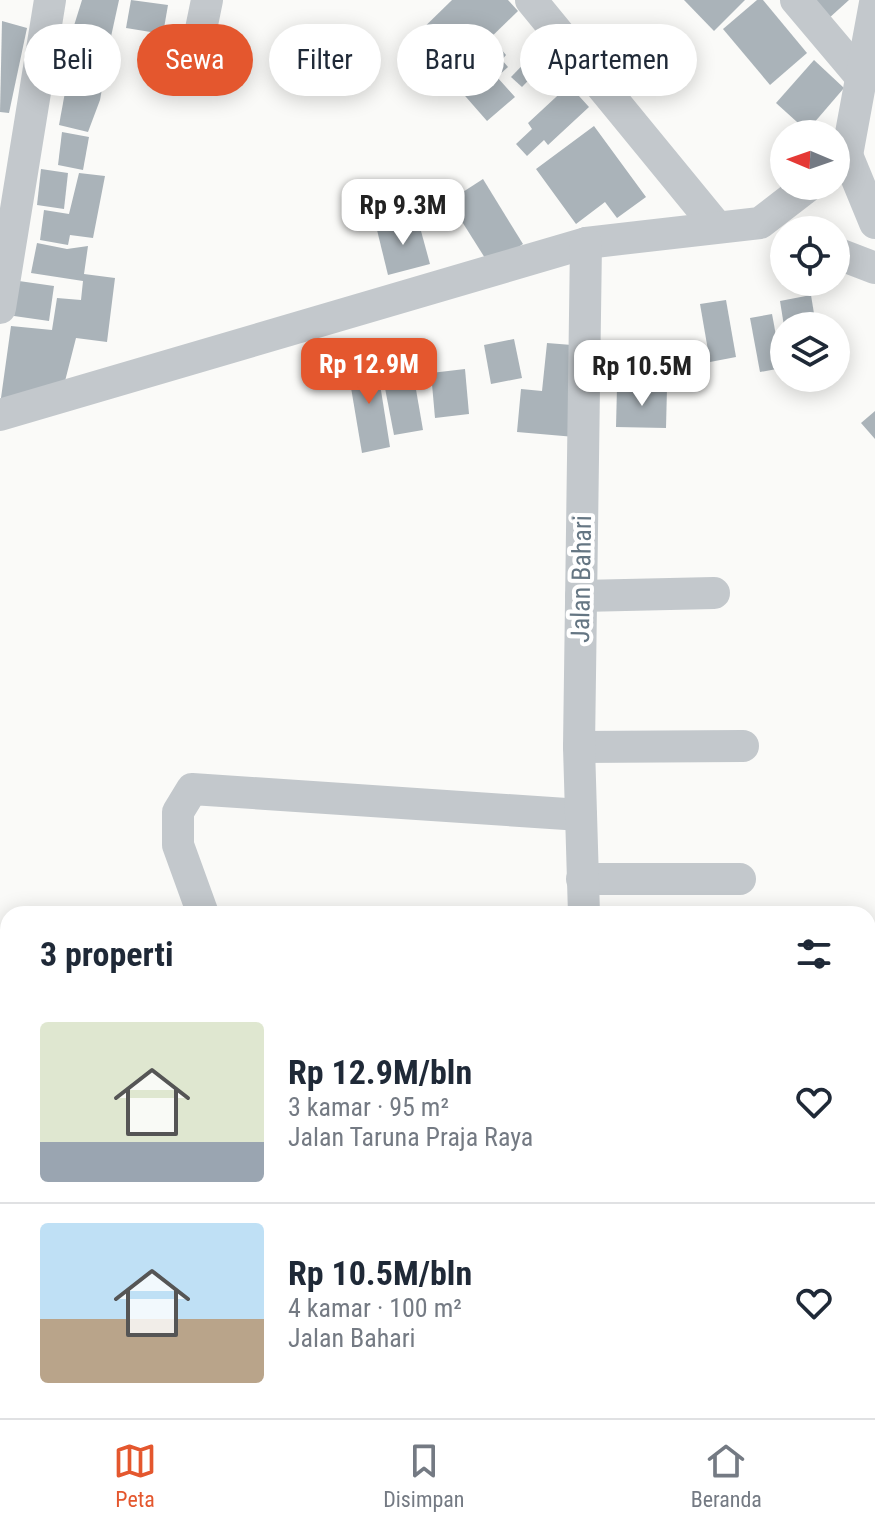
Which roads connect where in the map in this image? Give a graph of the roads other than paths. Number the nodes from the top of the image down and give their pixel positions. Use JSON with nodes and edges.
{"nodes":[{"id":1,"x":50,"y":0,"type":"edge"},
{"id":2,"x":207,"y":0,"type":"edge"},
{"id":3,"x":531,"y":0,"type":"edge"},
{"id":4,"x":796,"y":0,"type":"edge"},
{"id":5,"x":875,"y":3,"type":"edge"},
{"id":6,"x":202,"y":24,"type":"edge"},
{"id":7,"x":861,"y":77,"type":"junction"},
{"id":8,"x":850,"y":125,"type":"edge"},
{"id":9,"x":850,"y":175,"type":"edge"},
{"id":10,"x":796,"y":200,"type":"edge"},
{"id":11,"x":782,"y":216,"type":"edge"},
{"id":12,"x":875,"y":223,"type":"edge"},
{"id":13,"x":717,"y":227,"type":"junction"},
{"id":14,"x":770,"y":228,"type":"edge"},
{"id":15,"x":586,"y":243,"type":"junction"},
{"id":16,"x":850,"y":258,"type":"edge"},
{"id":17,"x":875,"y":268,"type":"edge"},
{"id":18,"x":0,"y":308,"type":"edge"},
{"id":19,"x":0,"y":415,"type":"edge"},
{"id":20,"x":714,"y":593,"type":"dead end"},
{"id":21,"x":581,"y":596,"type":"junction"},
{"id":22,"x":743,"y":746,"type":"dead end"},
{"id":23,"x":579,"y":747,"type":"junction"},
{"id":24,"x":581,"y":815,"type":"junction"},
{"id":25,"x":582,"y":879,"type":"junction"},
{"id":26,"x":740,"y":879,"type":"dead end"},
{"id":27,"x":200,"y":906,"type":"edge"},
{"id":28,"x":584,"y":906,"type":"edge"}],
"edges":[{"from":1,"to":18,"type":"street"},
{"from":2,"to":6,"type":"street"},
{"from":3,"to":13,"type":"street"},
{"from":4,"to":7,"type":"street"},
{"from":5,"to":7,"type":"street"},
{"from":7,"to":8,"type":"street"},
{"from":9,"to":12,"type":"street"},
{"from":10,"to":11,"type":"street"},
{"from":13,"to":14,"type":"street"},
{"from":13,"to":15,"type":"street"},
{"from":15,"to":19,"type":"street"},
{"from":15,"to":21,"type":"street","name":"Jalan Bahari"},
{"from":16,"to":17,"type":"street"},
{"from":20,"to":21,"type":"street"},
{"from":21,"to":23,"type":"street","name":"Jalan Bahari"},
{"from":22,"to":23,"type":"street"},
{"from":23,"to":24,"type":"street","name":"Jalan Bahari"},
{"from":24,"to":25,"type":"street","name":"Jalan Bahari"},
{"from":24,"to":27,"type":"street"},
{"from":25,"to":26,"type":"street"},
{"from":25,"to":28,"type":"street","name":"Jalan Bahari"}]}
